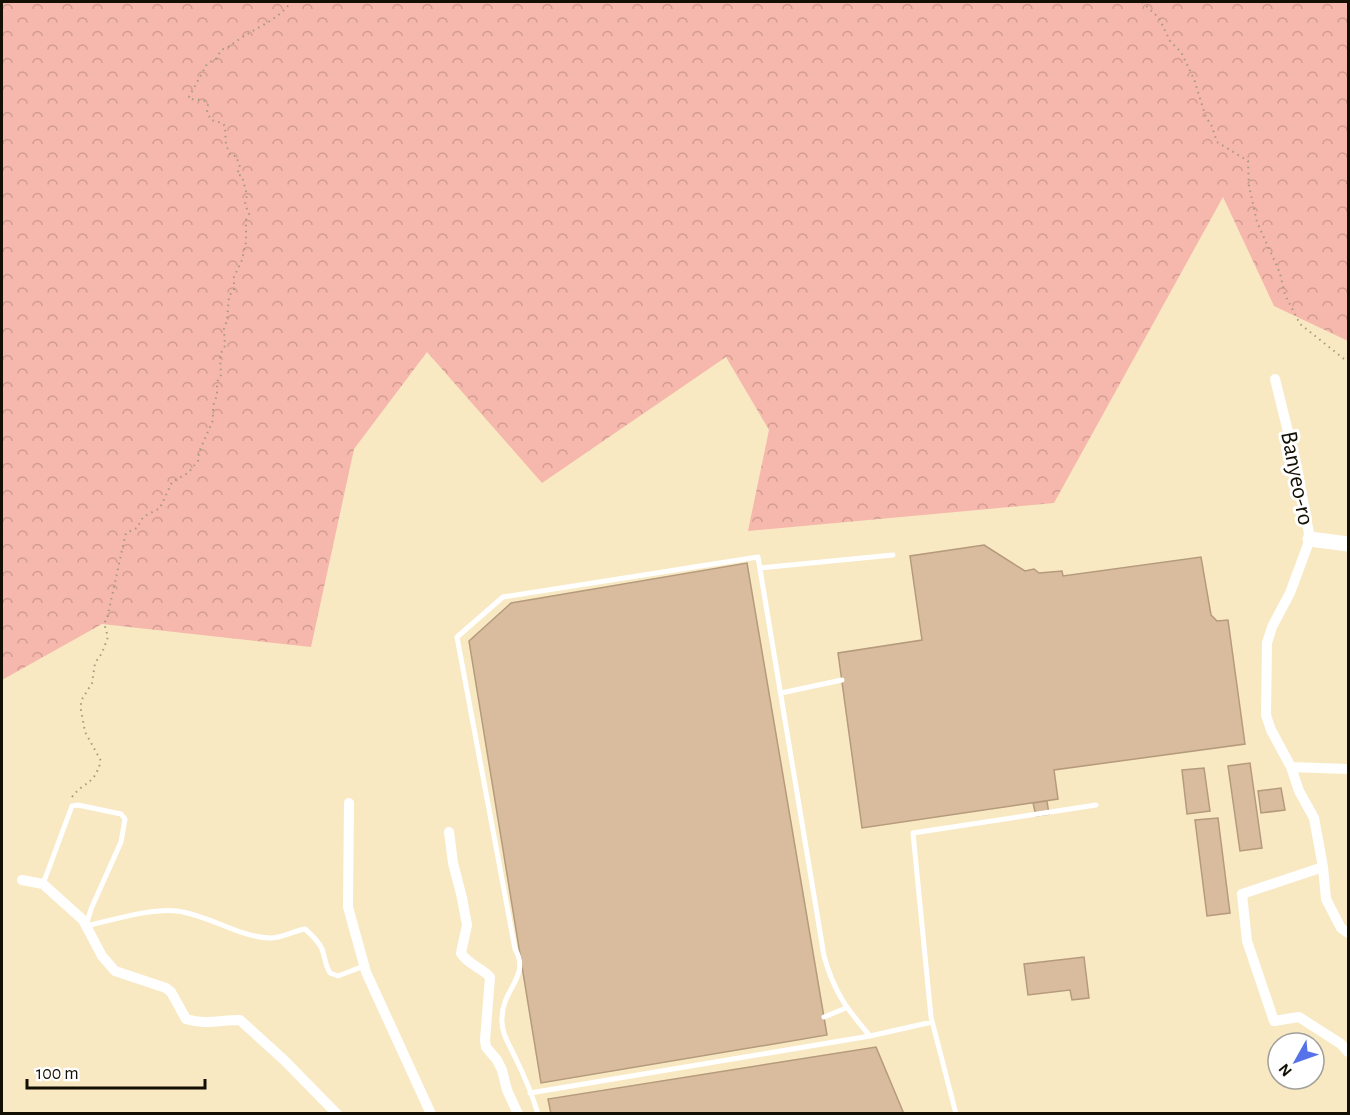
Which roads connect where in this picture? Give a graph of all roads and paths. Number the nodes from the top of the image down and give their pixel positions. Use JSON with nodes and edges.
{"nodes":[{"id":1,"x":291,"y":2,"type":"edge"},
{"id":2,"x":1142,"y":2,"type":"edge"},
{"id":3,"x":1348,"y":362,"type":"edge"},
{"id":4,"x":1275,"y":379,"type":"dead end"},
{"id":5,"x":1310,"y":539,"type":"junction"},
{"id":6,"x":1348,"y":544,"type":"edge"},
{"id":7,"x":893,"y":555,"type":"dead end"},
{"id":8,"x":760,"y":568,"type":"junction"},
{"id":9,"x":842,"y":680,"type":"dead end"},
{"id":10,"x":781,"y":693,"type":"junction"},
{"id":11,"x":1291,"y":767,"type":"junction"},
{"id":12,"x":1348,"y":769,"type":"edge"},
{"id":13,"x":349,"y":803,"type":"dead end"},
{"id":14,"x":1096,"y":805,"type":"dead end"},
{"id":15,"x":68,"y":814,"type":"junction"},
{"id":16,"x":449,"y":832,"type":"dead end"},
{"id":17,"x":1323,"y":867,"type":"junction"},
{"id":18,"x":22,"y":880,"type":"dead end"},
{"id":19,"x":43,"y":884,"type":"junction"},
{"id":20,"x":86,"y":926,"type":"junction"},
{"id":21,"x":1348,"y":933,"type":"edge"},
{"id":22,"x":364,"y":966,"type":"junction"},
{"id":23,"x":846,"y":1008,"type":"junction"},
{"id":24,"x":824,"y":1017,"type":"dead end"},
{"id":25,"x":932,"y":1022,"type":"junction"},
{"id":26,"x":870,"y":1036,"type":"junction"},
{"id":27,"x":1348,"y":1052,"type":"edge"},
{"id":28,"x":530,"y":1093,"type":"junction"},
{"id":29,"x":337,"y":1113,"type":"edge"},
{"id":30,"x":431,"y":1113,"type":"edge"},
{"id":31,"x":518,"y":1113,"type":"edge"},
{"id":32,"x":538,"y":1113,"type":"edge"},
{"id":33,"x":956,"y":1113,"type":"edge"}],
"edges":[{"from":1,"to":15,"type":"path"},
{"from":2,"to":3,"type":"path"},
{"from":4,"to":5,"type":"street","name":"Banyeo-ro"},
{"from":5,"to":6,"type":"street","name":"Banyeo-ro"},
{"from":5,"to":11,"type":"street"},
{"from":7,"to":8,"type":"lane"},
{"from":8,"to":10,"type":"lane"},
{"from":8,"to":28,"type":"lane"},
{"from":9,"to":10,"type":"lane"},
{"from":10,"to":23,"type":"lane"},
{"from":11,"to":12,"type":"street"},
{"from":11,"to":17,"type":"street"},
{"from":13,"to":22,"type":"street"},
{"from":14,"to":25,"type":"lane"},
{"from":15,"to":19,"type":"lane"},
{"from":15,"to":20,"type":"lane"},
{"from":16,"to":31,"type":"street"},
{"from":17,"to":21,"type":"street"},
{"from":17,"to":27,"type":"street"},
{"from":18,"to":19,"type":"street"},
{"from":19,"to":20,"type":"street"},
{"from":20,"to":22,"type":"lane"},
{"from":20,"to":29,"type":"street"},
{"from":22,"to":30,"type":"street"},
{"from":23,"to":24,"type":"lane"},
{"from":23,"to":26,"type":"lane"},
{"from":25,"to":26,"type":"lane"},
{"from":25,"to":33,"type":"lane"},
{"from":26,"to":28,"type":"lane"},
{"from":28,"to":32,"type":"lane"}]}
